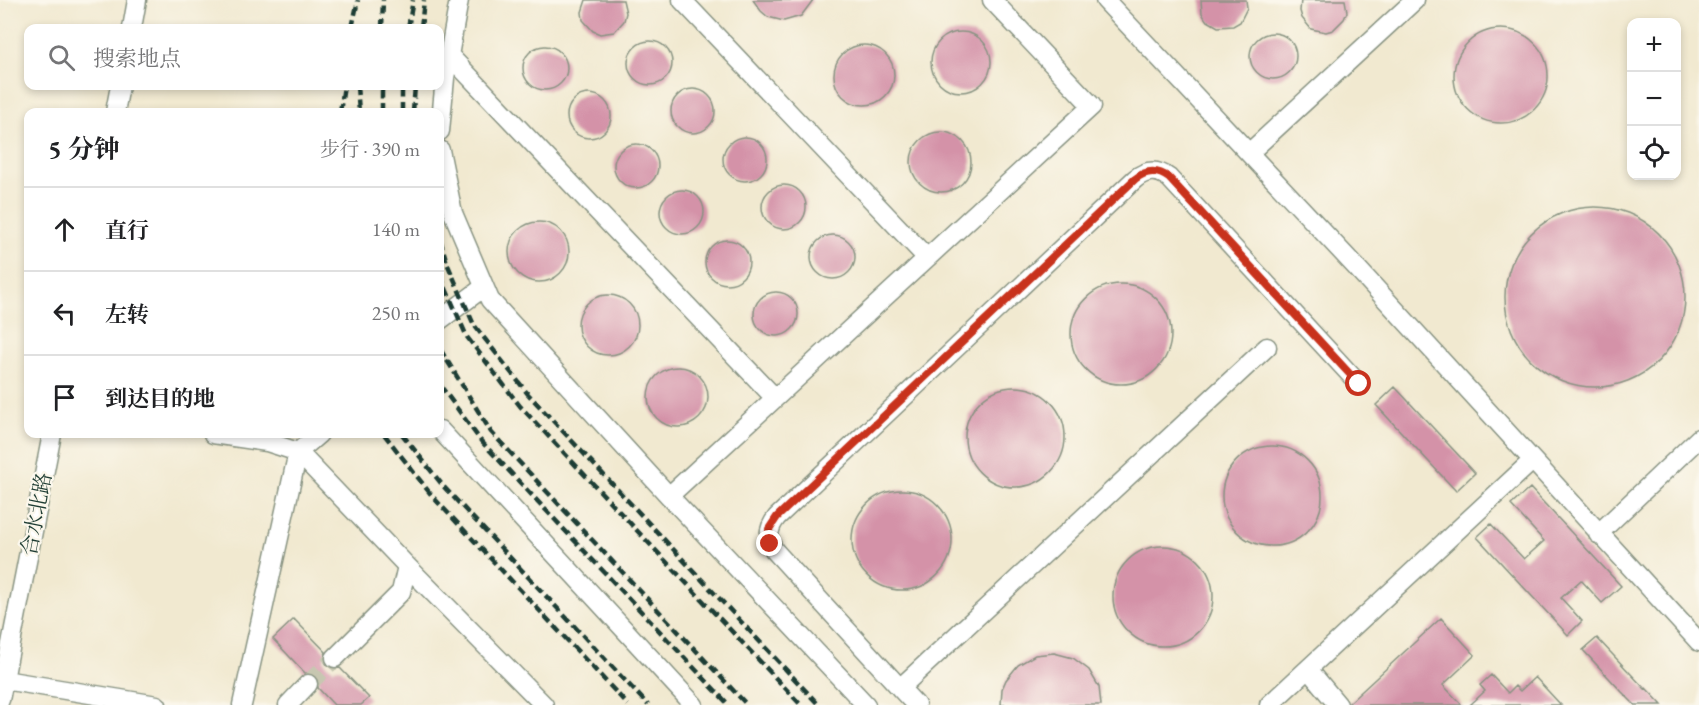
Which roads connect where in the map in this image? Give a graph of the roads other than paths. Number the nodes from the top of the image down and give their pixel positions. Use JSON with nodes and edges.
{"nodes":[{"id":1,"x":137,"y":0,"type":"edge"},
{"id":2,"x":459,"y":0,"type":"edge"},
{"id":3,"x":682,"y":0,"type":"edge"},
{"id":4,"x":992,"y":0,"type":"edge"},
{"id":5,"x":1105,"y":0,"type":"edge"},
{"id":6,"x":1415,"y":0,"type":"edge"},
{"id":7,"x":133,"y":24,"type":"edge"},
{"id":8,"x":449,"y":55,"type":"junction"},
{"id":9,"x":119,"y":90,"type":"edge"},
{"id":10,"x":116,"y":108,"type":"edge"},
{"id":11,"x":443,"y":108,"type":"edge"},
{"id":12,"x":1249,"y":153,"type":"junction"},
{"id":13,"x":444,"y":169,"type":"edge"},
{"id":14,"x":927,"y":258,"type":"junction"},
{"id":15,"x":484,"y":287,"type":"junction"},
{"id":16,"x":444,"y":317,"type":"edge"},
{"id":17,"x":1267,"y":347,"type":"dead end"},
{"id":18,"x":1359,"y":384,"type":"dead end"},
{"id":19,"x":776,"y":398,"type":"junction"},
{"id":20,"x":444,"y":434,"type":"edge"},
{"id":21,"x":51,"y":438,"type":"edge"},
{"id":22,"x":240,"y":438,"type":"edge"},
{"id":23,"x":314,"y":438,"type":"edge"},
{"id":24,"x":1699,"y":438,"type":"edge"},
{"id":25,"x":298,"y":452,"type":"junction"},
{"id":26,"x":1532,"y":461,"type":"junction"},
{"id":27,"x":669,"y":496,"type":"junction"},
{"id":28,"x":1598,"y":534,"type":"junction"},
{"id":29,"x":407,"y":566,"type":"junction"},
{"id":30,"x":1699,"y":642,"type":"edge"},
{"id":31,"x":335,"y":658,"type":"tunnel mouth"},
{"id":32,"x":1308,"y":669,"type":"junction"},
{"id":33,"x":4,"y":680,"type":"junction"},
{"id":34,"x":308,"y":684,"type":"tunnel mouth"},
{"id":35,"x":900,"y":688,"type":"junction"},
{"id":36,"x":0,"y":700,"type":"edge"},
{"id":37,"x":157,"y":705,"type":"edge"},
{"id":38,"x":242,"y":705,"type":"edge"},
{"id":39,"x":288,"y":705,"type":"edge"},
{"id":40,"x":544,"y":705,"type":"edge"},
{"id":41,"x":694,"y":705,"type":"edge"},
{"id":42,"x":866,"y":705,"type":"edge"},
{"id":43,"x":916,"y":705,"type":"edge"},
{"id":44,"x":1269,"y":705,"type":"edge"},
{"id":45,"x":1338,"y":705,"type":"edge"}],
"edges":[{"from":1,"to":7,"type":"street"},
{"from":2,"to":8,"type":"street"},
{"from":3,"to":14,"type":"street"},
{"from":4,"to":14,"type":"street"},
{"from":5,"to":12,"type":"street"},
{"from":6,"to":12,"type":"street"},
{"from":8,"to":11,"type":"street"},
{"from":8,"to":19,"type":"street"},
{"from":9,"to":10,"type":"street"},
{"from":12,"to":26,"type":"street"},
{"from":13,"to":15,"type":"street"},
{"from":14,"to":19,"type":"street"},
{"from":15,"to":16,"type":"street"},
{"from":15,"to":27,"type":"street"},
{"from":17,"to":35,"type":"street"},
{"from":18,"to":35,"type":"street"},
{"from":19,"to":27,"type":"street"},
{"from":20,"to":41,"type":"street"},
{"from":21,"to":33,"type":"street","name":"合水北路"},
{"from":22,"to":25,"type":"street"},
{"from":23,"to":25,"type":"street"},
{"from":24,"to":28,"type":"street"},
{"from":25,"to":29,"type":"street"},
{"from":25,"to":38,"type":"street"},
{"from":26,"to":28,"type":"street"},
{"from":26,"to":32,"type":"street"},
{"from":27,"to":42,"type":"street"},
{"from":28,"to":30,"type":"street"},
{"from":29,"to":31,"type":"street"},
{"from":29,"to":40,"type":"street"},
{"from":32,"to":44,"type":"street"},
{"from":32,"to":45,"type":"street"},
{"from":33,"to":36,"type":"street","name":"合水北路"},
{"from":33,"to":37,"type":"street"},
{"from":34,"to":39,"type":"street"},
{"from":35,"to":43,"type":"street"}]}
